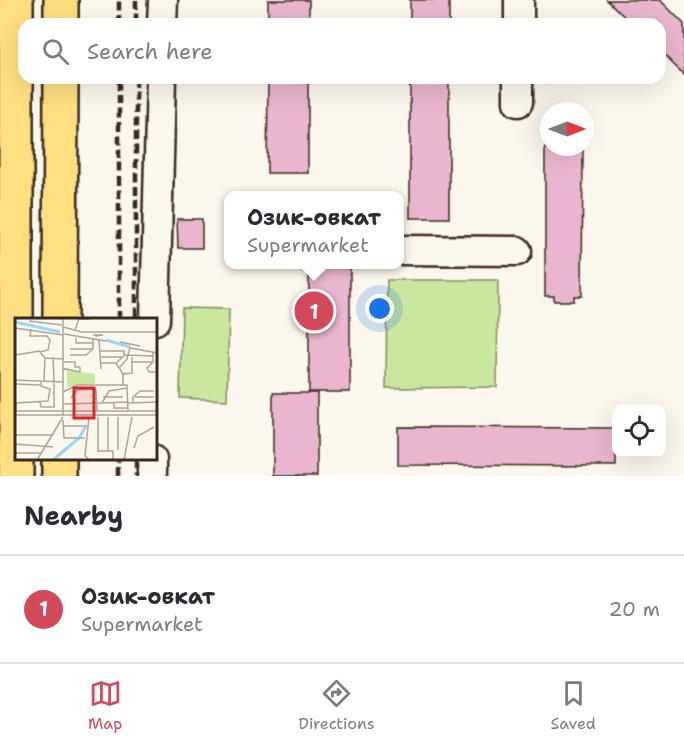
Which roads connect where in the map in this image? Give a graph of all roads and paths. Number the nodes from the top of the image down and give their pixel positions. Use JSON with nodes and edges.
{"nodes":[{"id":1,"x":16,"y":0,"type":"edge"},
{"id":2,"x":61,"y":0,"type":"edge"},
{"id":3,"x":163,"y":0,"type":"edge"},
{"id":4,"x":519,"y":0,"type":"edge"},
{"id":5,"x":61,"y":18,"type":"edge"},
{"id":6,"x":162,"y":18,"type":"edge"},
{"id":7,"x":519,"y":18,"type":"edge"},
{"id":8,"x":61,"y":84,"type":"edge"},
{"id":9,"x":161,"y":84,"type":"edge"},
{"id":10,"x":404,"y":250,"type":"edge"},
{"id":11,"x":517,"y":251,"type":"dead end"},
{"id":12,"x":16,"y":318,"type":"edge"},
{"id":13,"x":60,"y":318,"type":"edge"},
{"id":14,"x":155,"y":318,"type":"edge"},
{"id":15,"x":15,"y":354,"type":"edge"},
{"id":16,"x":0,"y":355,"type":"edge"}],
"edges":[{"from":1,"to":12,"type":"highway"},
{"from":2,"to":5,"type":"highway"},
{"from":3,"to":6,"type":"street"},
{"from":4,"to":7,"type":"street"},
{"from":8,"to":13,"type":"highway"},
{"from":9,"to":14,"type":"street"},
{"from":10,"to":11,"type":"street"},
{"from":15,"to":16,"type":"street"}]}
